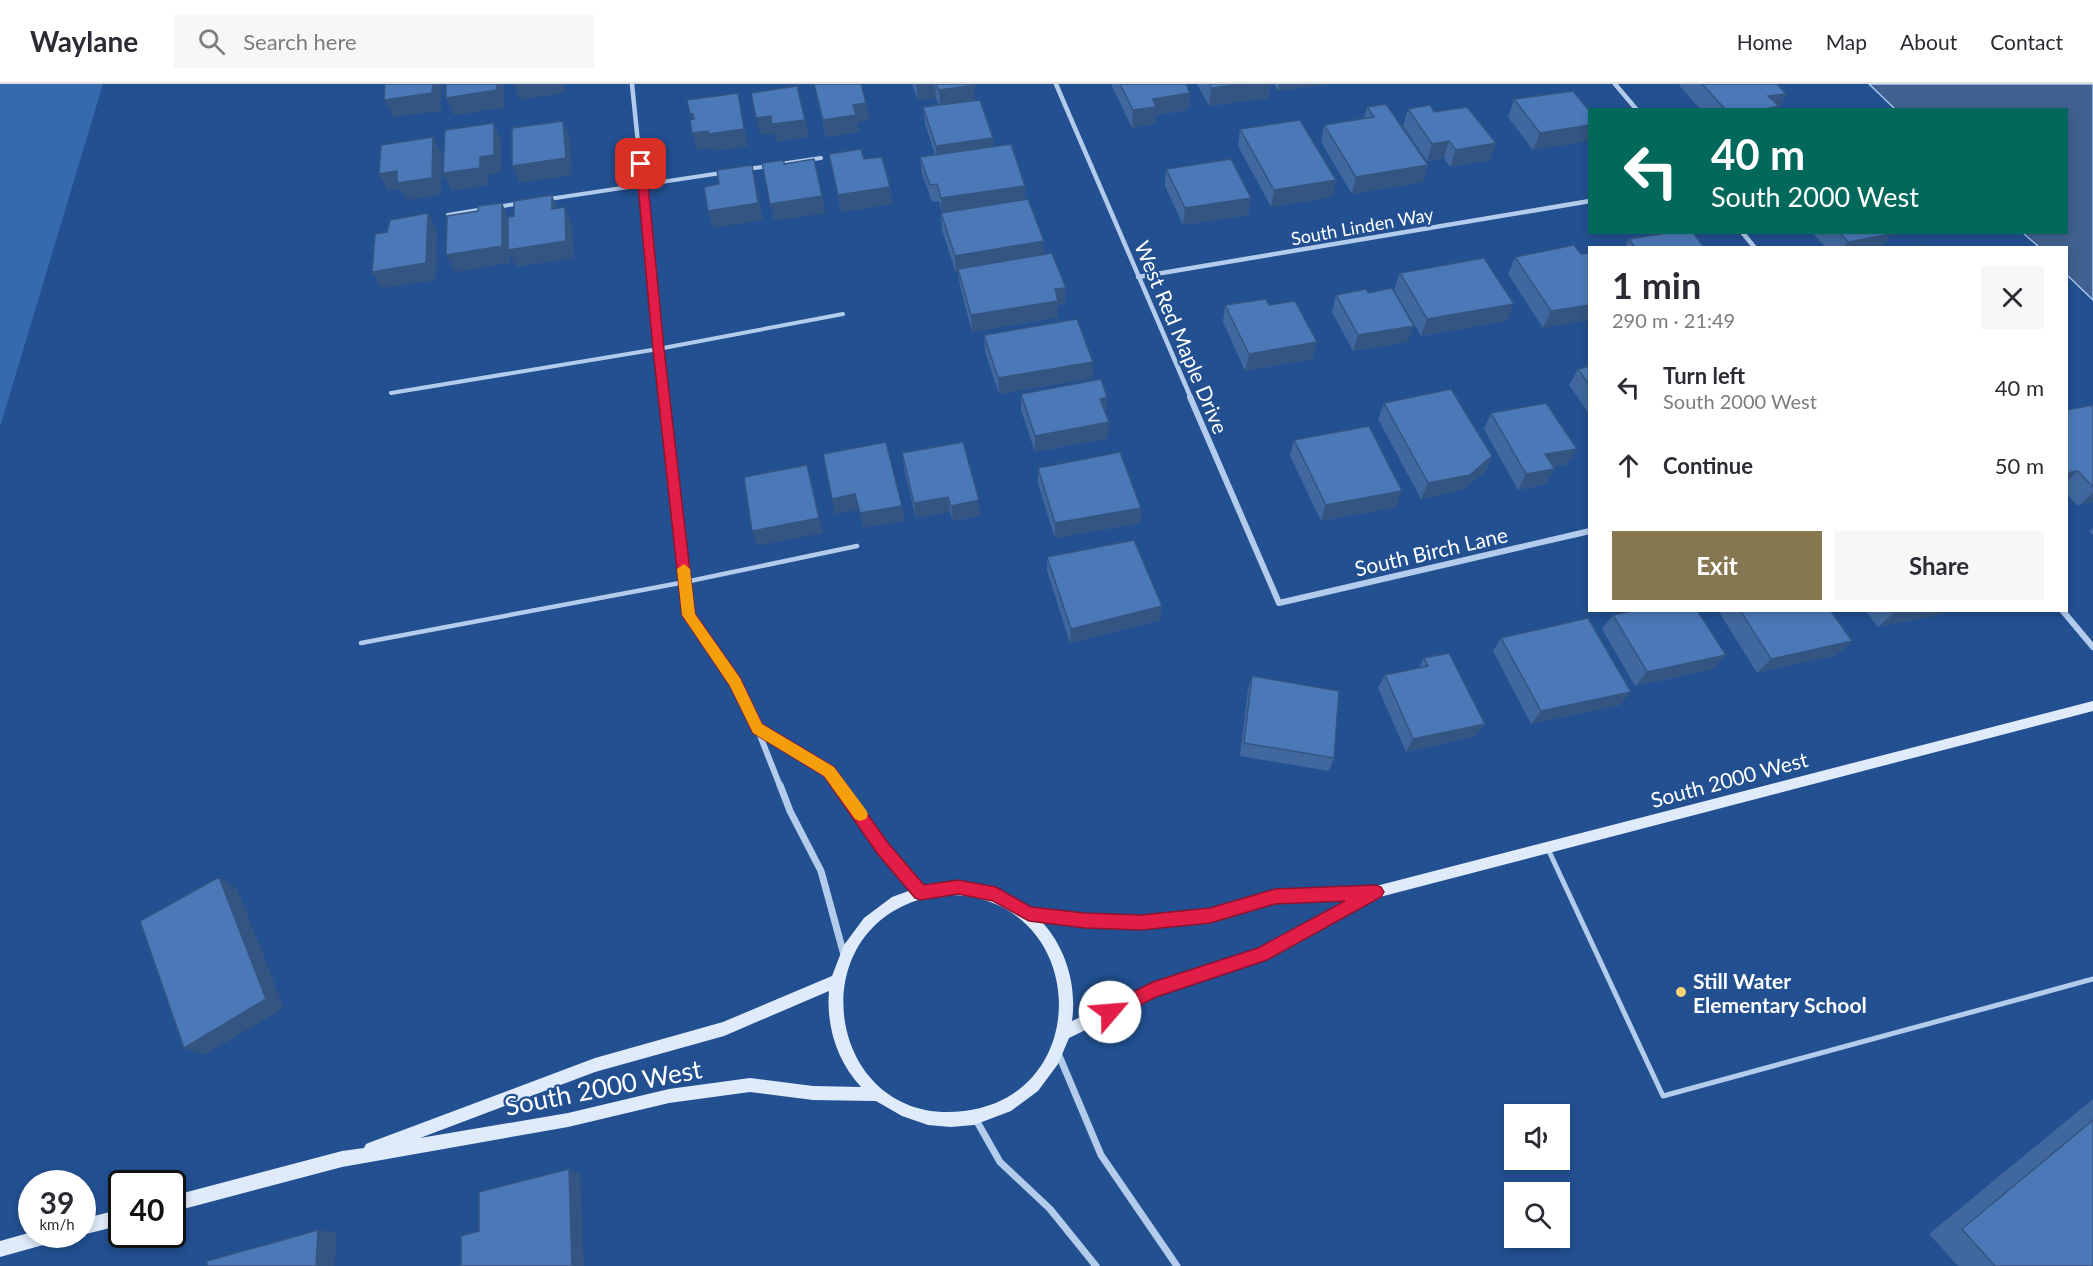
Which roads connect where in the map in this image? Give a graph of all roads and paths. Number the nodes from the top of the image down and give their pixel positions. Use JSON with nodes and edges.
{"nodes":[{"id":1,"x":632,"y":84,"type":"edge"},
{"id":2,"x":1056,"y":84,"type":"edge"},
{"id":3,"x":1615,"y":84,"type":"edge"},
{"id":4,"x":1635,"y":108,"type":"edge"},
{"id":5,"x":821,"y":158,"type":"dead end"},
{"id":6,"x":738,"y":170,"type":"edge"},
{"id":7,"x":726,"y":172,"type":"edge"},
{"id":8,"x":643,"y":184,"type":"junction"},
{"id":9,"x":540,"y":200,"type":"edge"},
{"id":10,"x":1588,"y":201,"type":"edge"},
{"id":11,"x":528,"y":202,"type":"edge"},
{"id":12,"x":448,"y":214,"type":"edge"},
{"id":13,"x":1744,"y":234,"type":"edge"},
{"id":14,"x":1753,"y":246,"type":"edge"},
{"id":15,"x":1138,"y":277,"type":"junction"},
{"id":16,"x":843,"y":314,"type":"dead end"},
{"id":17,"x":658,"y":349,"type":"junction"},
{"id":18,"x":391,"y":393,"type":"dead end"},
{"id":19,"x":1588,"y":531,"type":"edge"},
{"id":20,"x":857,"y":546,"type":"dead end"},
{"id":21,"x":685,"y":582,"type":"junction"},
{"id":22,"x":1279,"y":603,"type":"joint"},
{"id":23,"x":2064,"y":612,"type":"edge"},
{"id":24,"x":361,"y":644,"type":"dead end"},
{"id":25,"x":2093,"y":647,"type":"edge"},
{"id":26,"x":2093,"y":706,"type":"edge"},
{"id":27,"x":758,"y":728,"type":"junction"},
{"id":28,"x":1548,"y":848,"type":"junction"},
{"id":29,"x":921,"y":892,"type":"junction"},
{"id":30,"x":1376,"y":892,"type":"junction"},
{"id":31,"x":1029,"y":914,"type":"junction"},
{"id":32,"x":845,"y":955,"type":"junction"},
{"id":33,"x":2093,"y":979,"type":"edge"},
{"id":34,"x":840,"y":980,"type":"junction"},
{"id":35,"x":1061,"y":1034,"type":"junction"},
{"id":36,"x":1057,"y":1049,"type":"junction"},
{"id":37,"x":874,"y":1095,"type":"junction"},
{"id":38,"x":975,"y":1118,"type":"junction"},
{"id":39,"x":342,"y":1160,"type":"junction"},
{"id":40,"x":186,"y":1200,"type":"edge"},
{"id":41,"x":18,"y":1244,"type":"edge"},
{"id":42,"x":0,"y":1249,"type":"edge"},
{"id":43,"x":1096,"y":1266,"type":"edge"},
{"id":44,"x":1177,"y":1266,"type":"edge"}],
"edges":[{"from":1,"to":8,"type":"street"},
{"from":2,"to":15,"type":"street","name":"West Red Maple Drive"},
{"from":3,"to":4,"type":"street"},
{"from":5,"to":6,"type":"lane"},
{"from":7,"to":8,"type":"lane"},
{"from":8,"to":9,"type":"lane"},
{"from":8,"to":17,"type":"street"},
{"from":10,"to":15,"type":"street","name":"South Linden Way"},
{"from":11,"to":12,"type":"lane"},
{"from":13,"to":14,"type":"street"},
{"from":15,"to":22,"type":"street","name":"West Red Maple Drive"},
{"from":16,"to":17,"type":"lane"},
{"from":17,"to":18,"type":"lane"},
{"from":17,"to":21,"type":"street"},
{"from":19,"to":22,"type":"street","name":"South Birch Lane"},
{"from":20,"to":21,"type":"lane"},
{"from":21,"to":24,"type":"lane"},
{"from":21,"to":27,"type":"street"},
{"from":23,"to":25,"type":"street"},
{"from":26,"to":28,"type":"street","name":"South 2000 West"},
{"from":27,"to":29,"type":"street"},
{"from":27,"to":32,"type":"street"},
{"from":28,"to":30,"type":"street","name":"South 2000 West"},
{"from":28,"to":33,"type":"lane"},
{"from":29,"to":31,"type":"street"},
{"from":29,"to":32,"type":"street"},
{"from":30,"to":31,"type":"street","name":"South 2000 West"},
{"from":30,"to":35,"type":"street","name":"South 2000 West"},
{"from":31,"to":35,"type":"street"},
{"from":32,"to":34,"type":"street"},
{"from":34,"to":37,"type":"street"},
{"from":34,"to":39,"type":"street","name":"South 2000 West"},
{"from":35,"to":36,"type":"street"},
{"from":36,"to":38,"type":"street"},
{"from":36,"to":44,"type":"street"},
{"from":37,"to":38,"type":"street"},
{"from":37,"to":39,"type":"street","name":"South 2000 West"},
{"from":38,"to":43,"type":"street"},
{"from":39,"to":40,"type":"street","name":"South 2000 West"},
{"from":41,"to":42,"type":"street"}]}
